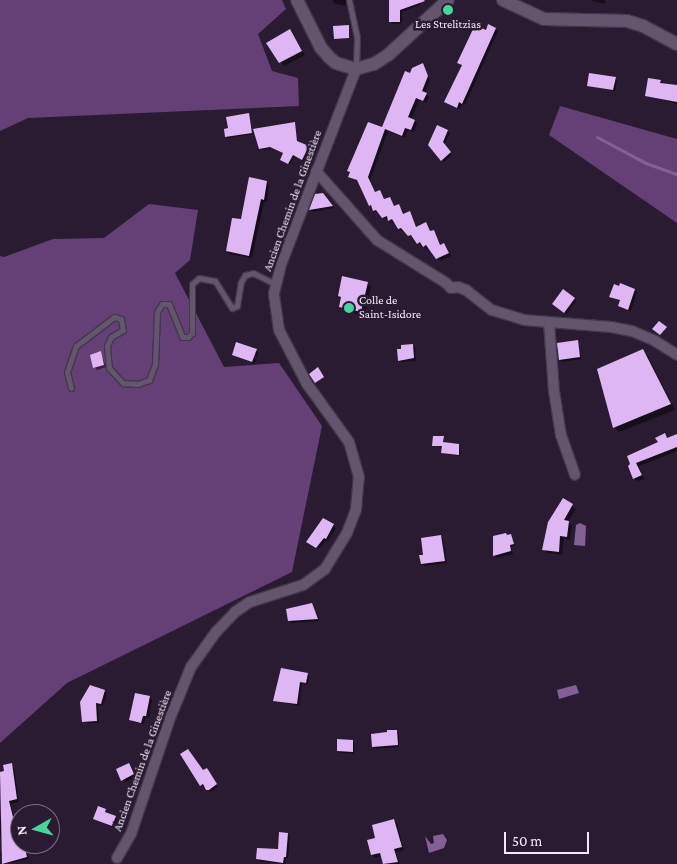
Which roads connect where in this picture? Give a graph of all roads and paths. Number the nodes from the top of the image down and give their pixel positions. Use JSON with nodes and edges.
{"nodes":[{"id":1,"x":297,"y":0,"type":"edge"},
{"id":2,"x":349,"y":0,"type":"edge"},
{"id":3,"x":448,"y":0,"type":"edge"},
{"id":4,"x":503,"y":0,"type":"edge"},
{"id":5,"x":677,"y":44,"type":"edge"},
{"id":6,"x":356,"y":69,"type":"junction"},
{"id":7,"x":316,"y":171,"type":"junction"},
{"id":8,"x":276,"y":284,"type":"junction"},
{"id":9,"x":549,"y":322,"type":"junction"},
{"id":10,"x":677,"y":355,"type":"edge"},
{"id":11,"x":72,"y":388,"type":"dead end"},
{"id":12,"x":575,"y":475,"type":"dead end"},
{"id":13,"x":117,"y":858,"type":"dead end"}],
"edges":[{"from":1,"to":6,"type":"street"},
{"from":2,"to":6,"type":"lane"},
{"from":3,"to":6,"type":"street"},
{"from":4,"to":5,"type":"street"},
{"from":6,"to":7,"type":"street","name":"Ancien Chemin de la Ginestière"},
{"from":7,"to":8,"type":"street","name":"Ancien Chemin de la Ginestière"},
{"from":7,"to":9,"type":"street"},
{"from":8,"to":11,"type":"lane"},
{"from":8,"to":13,"type":"street","name":"Ancien Chemin de la Ginestière"},
{"from":9,"to":10,"type":"street"},
{"from":9,"to":12,"type":"street"}]}
